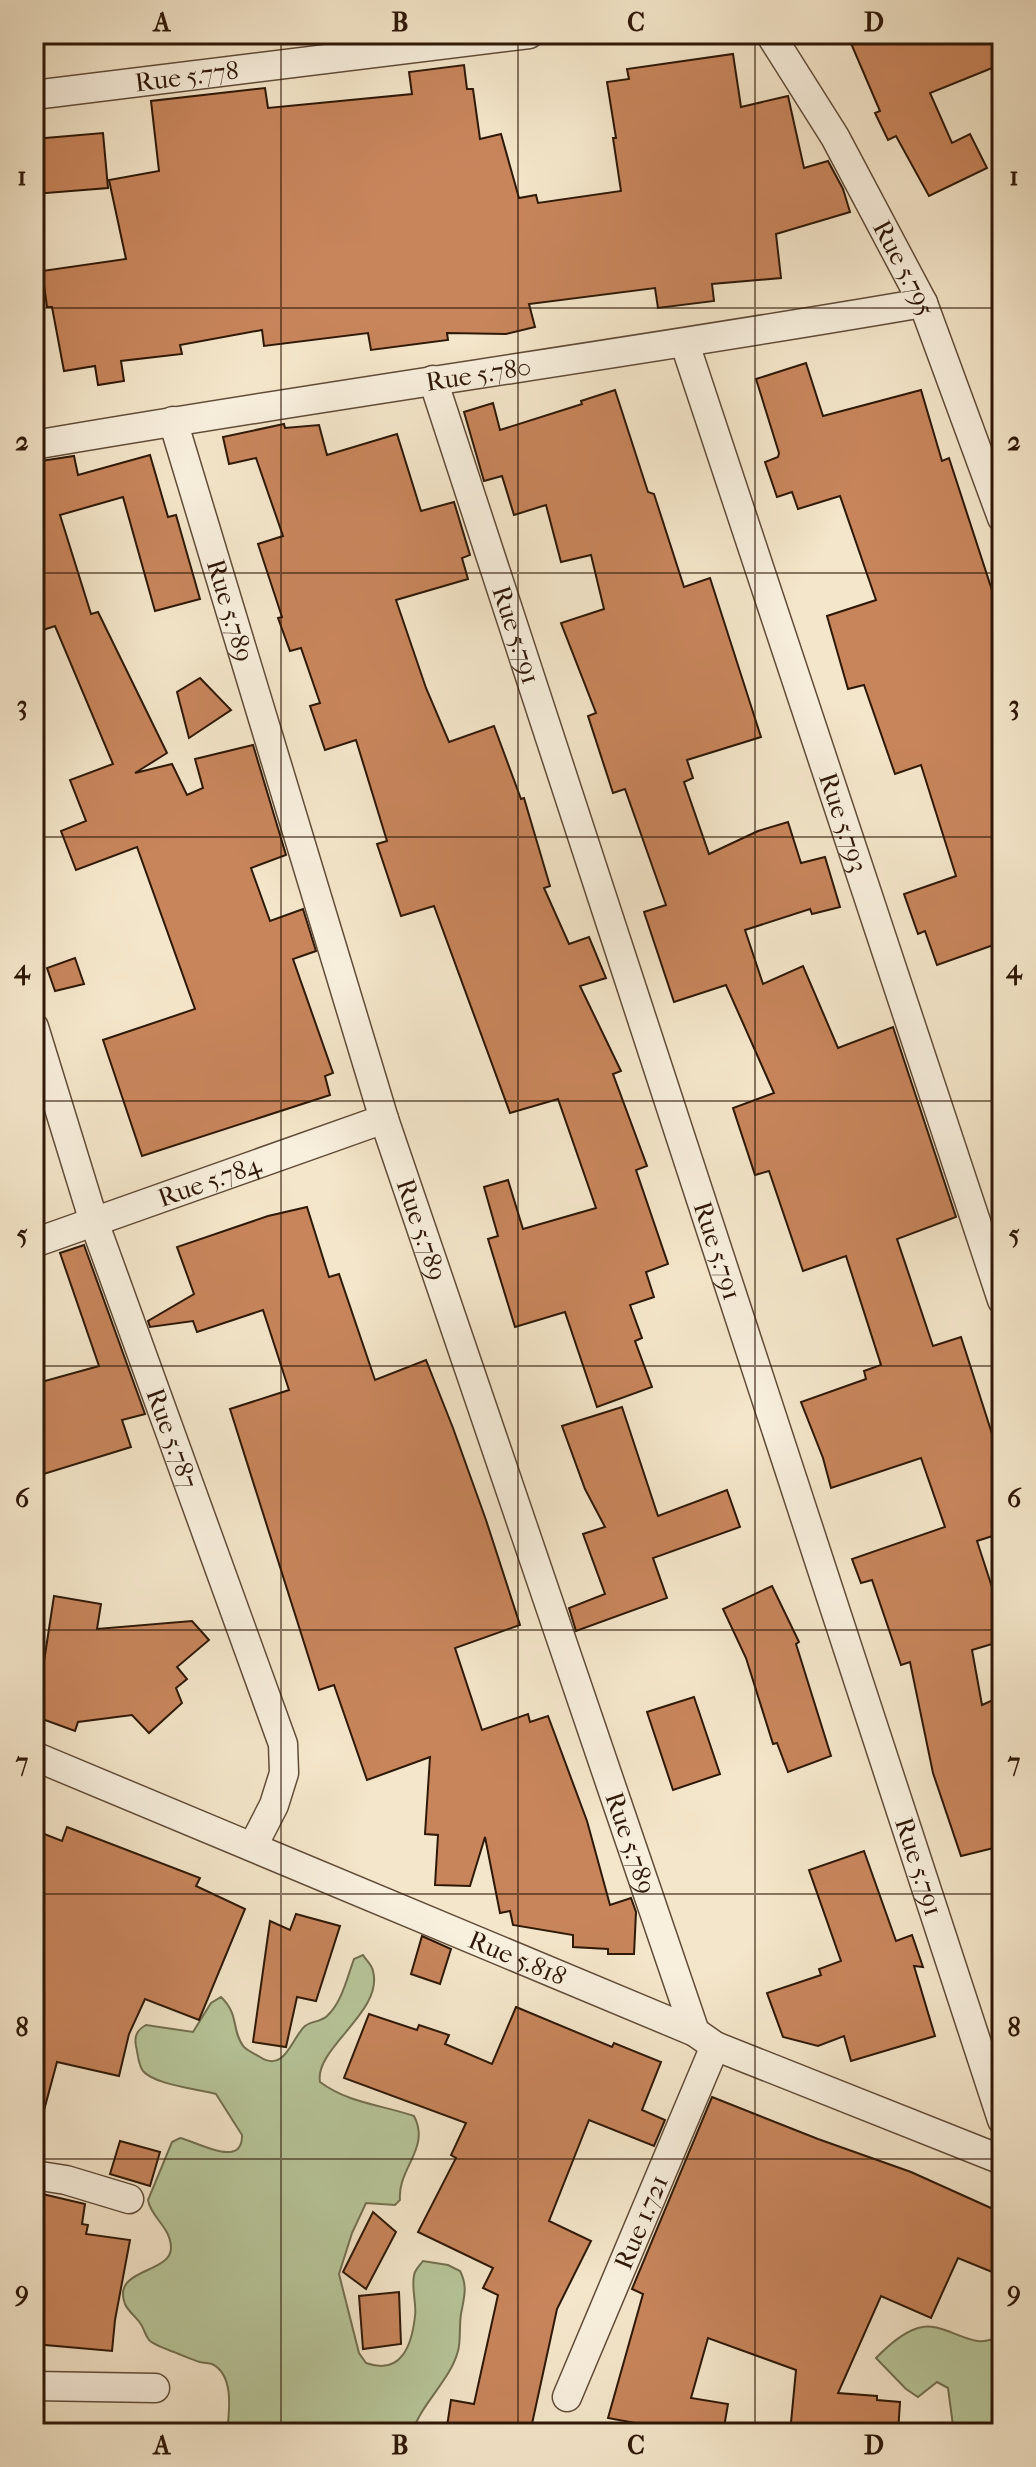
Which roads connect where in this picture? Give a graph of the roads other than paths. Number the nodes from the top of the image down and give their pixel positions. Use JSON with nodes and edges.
{"nodes":[{"id":1,"x":529,"y":34,"type":"edge"},
{"id":2,"x":770,"y":34,"type":"edge"},
{"id":3,"x":34,"y":95,"type":"edge"},
{"id":4,"x":923,"y":303,"type":"junction"},
{"id":5,"x":685,"y":344,"type":"junction"},
{"id":6,"x":433,"y":380,"type":"junction"},
{"id":7,"x":173,"y":421,"type":"junction"},
{"id":8,"x":34,"y":445,"type":"edge"},
{"id":9,"x":1002,"y":518,"type":"edge"},
{"id":10,"x":34,"y":1027,"type":"edge"},
{"id":11,"x":384,"y":1119,"type":"junction"},
{"id":12,"x":94,"y":1222,"type":"junction"},
{"id":13,"x":34,"y":1243,"type":"edge"},
{"id":14,"x":1002,"y":1300,"type":"edge"},
{"id":15,"x":34,"y":1756,"type":"edge"},
{"id":16,"x":253,"y":1846,"type":"junction"},
{"id":17,"x":705,"y":2039,"type":"junction"},
{"id":18,"x":1002,"y":2120,"type":"edge"},
{"id":19,"x":1002,"y":2160,"type":"edge"},
{"id":20,"x":34,"y":2175,"type":"edge"},
{"id":21,"x":129,"y":2199,"type":"dead end"},
{"id":22,"x":34,"y":2386,"type":"edge"},
{"id":23,"x":155,"y":2388,"type":"dead end"},
{"id":24,"x":567,"y":2397,"type":"dead end"}],
"edges":[{"from":1,"to":3,"type":"street","name":"Rue 5.778"},
{"from":2,"to":4,"type":"street","name":"Rue 5.795"},
{"from":4,"to":5,"type":"street","name":"Rue 5.780"},
{"from":4,"to":9,"type":"street","name":"Rue 5.795"},
{"from":5,"to":6,"type":"street","name":"Rue 5.780"},
{"from":5,"to":14,"type":"street","name":"Rue 5.793"},
{"from":6,"to":7,"type":"street","name":"Rue 5.780"},
{"from":6,"to":18,"type":"street","name":"Rue 5.791"},
{"from":7,"to":8,"type":"street","name":"Rue 5.780"},
{"from":7,"to":11,"type":"street","name":"Rue 5.789"},
{"from":10,"to":12,"type":"street","name":"Rue 5.787"},
{"from":11,"to":12,"type":"street","name":"Rue 5.784"},
{"from":11,"to":17,"type":"street","name":"Rue 5.789"},
{"from":12,"to":13,"type":"street","name":"Rue 5.784"},
{"from":12,"to":16,"type":"street","name":"Rue 5.787"},
{"from":15,"to":16,"type":"street","name":"Rue 5.818"},
{"from":16,"to":17,"type":"street","name":"Rue 5.818"},
{"from":17,"to":19,"type":"street","name":"Rue 5.818"},
{"from":17,"to":24,"type":"street","name":"Rue 1.721"},
{"from":20,"to":21,"type":"street"},
{"from":22,"to":23,"type":"street"}]}
